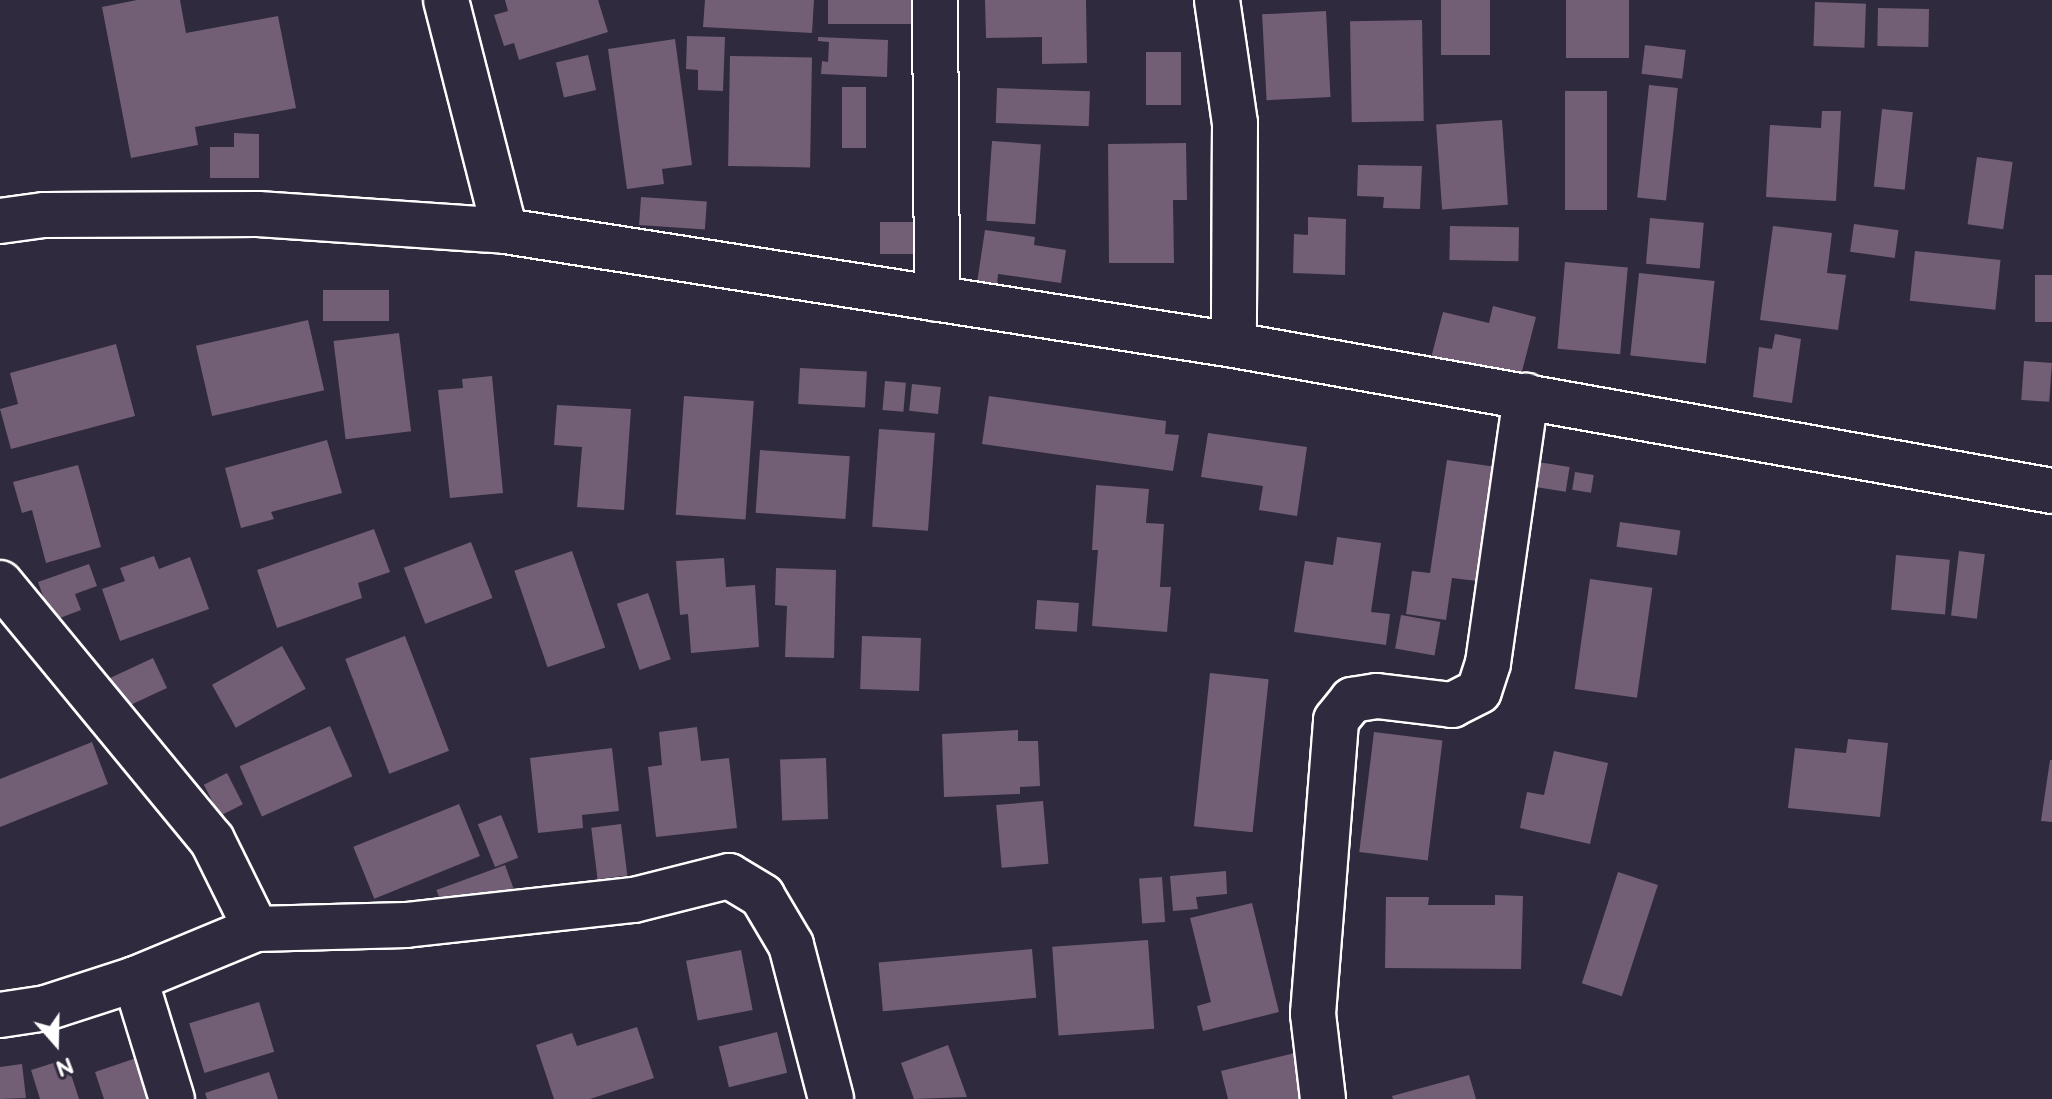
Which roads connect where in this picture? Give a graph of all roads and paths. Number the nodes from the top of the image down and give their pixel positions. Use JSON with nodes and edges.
{"nodes":[{"id":1,"x":446,"y":0,"type":"edge"},
{"id":2,"x":935,"y":0,"type":"edge"},
{"id":3,"x":1217,"y":0,"type":"edge"},
{"id":4,"x":0,"y":221,"type":"edge"},
{"id":5,"x":505,"y":231,"type":"junction"},
{"id":6,"x":937,"y":299,"type":"junction"},
{"id":7,"x":1234,"y":345,"type":"junction"},
{"id":8,"x":1526,"y":396,"type":"junction"},
{"id":9,"x":2052,"y":491,"type":"edge"},
{"id":10,"x":0,"y":583,"type":"edge"},
{"id":11,"x":256,"y":929,"type":"junction"},
{"id":12,"x":135,"y":979,"type":"junction"},
{"id":13,"x":0,"y":1015,"type":"edge"},
{"id":14,"x":172,"y":1099,"type":"edge"},
{"id":15,"x":831,"y":1099,"type":"edge"},
{"id":16,"x":1323,"y":1099,"type":"edge"}],
"edges":[{"from":1,"to":5,"type":"street"},
{"from":2,"to":6,"type":"street"},
{"from":3,"to":7,"type":"street"},
{"from":4,"to":5,"type":"street"},
{"from":5,"to":6,"type":"street"},
{"from":6,"to":7,"type":"street"},
{"from":7,"to":8,"type":"street"},
{"from":8,"to":9,"type":"street"},
{"from":8,"to":16,"type":"street"},
{"from":10,"to":11,"type":"street"},
{"from":11,"to":12,"type":"street"},
{"from":11,"to":15,"type":"street"},
{"from":12,"to":13,"type":"street"},
{"from":12,"to":14,"type":"street"}]}
